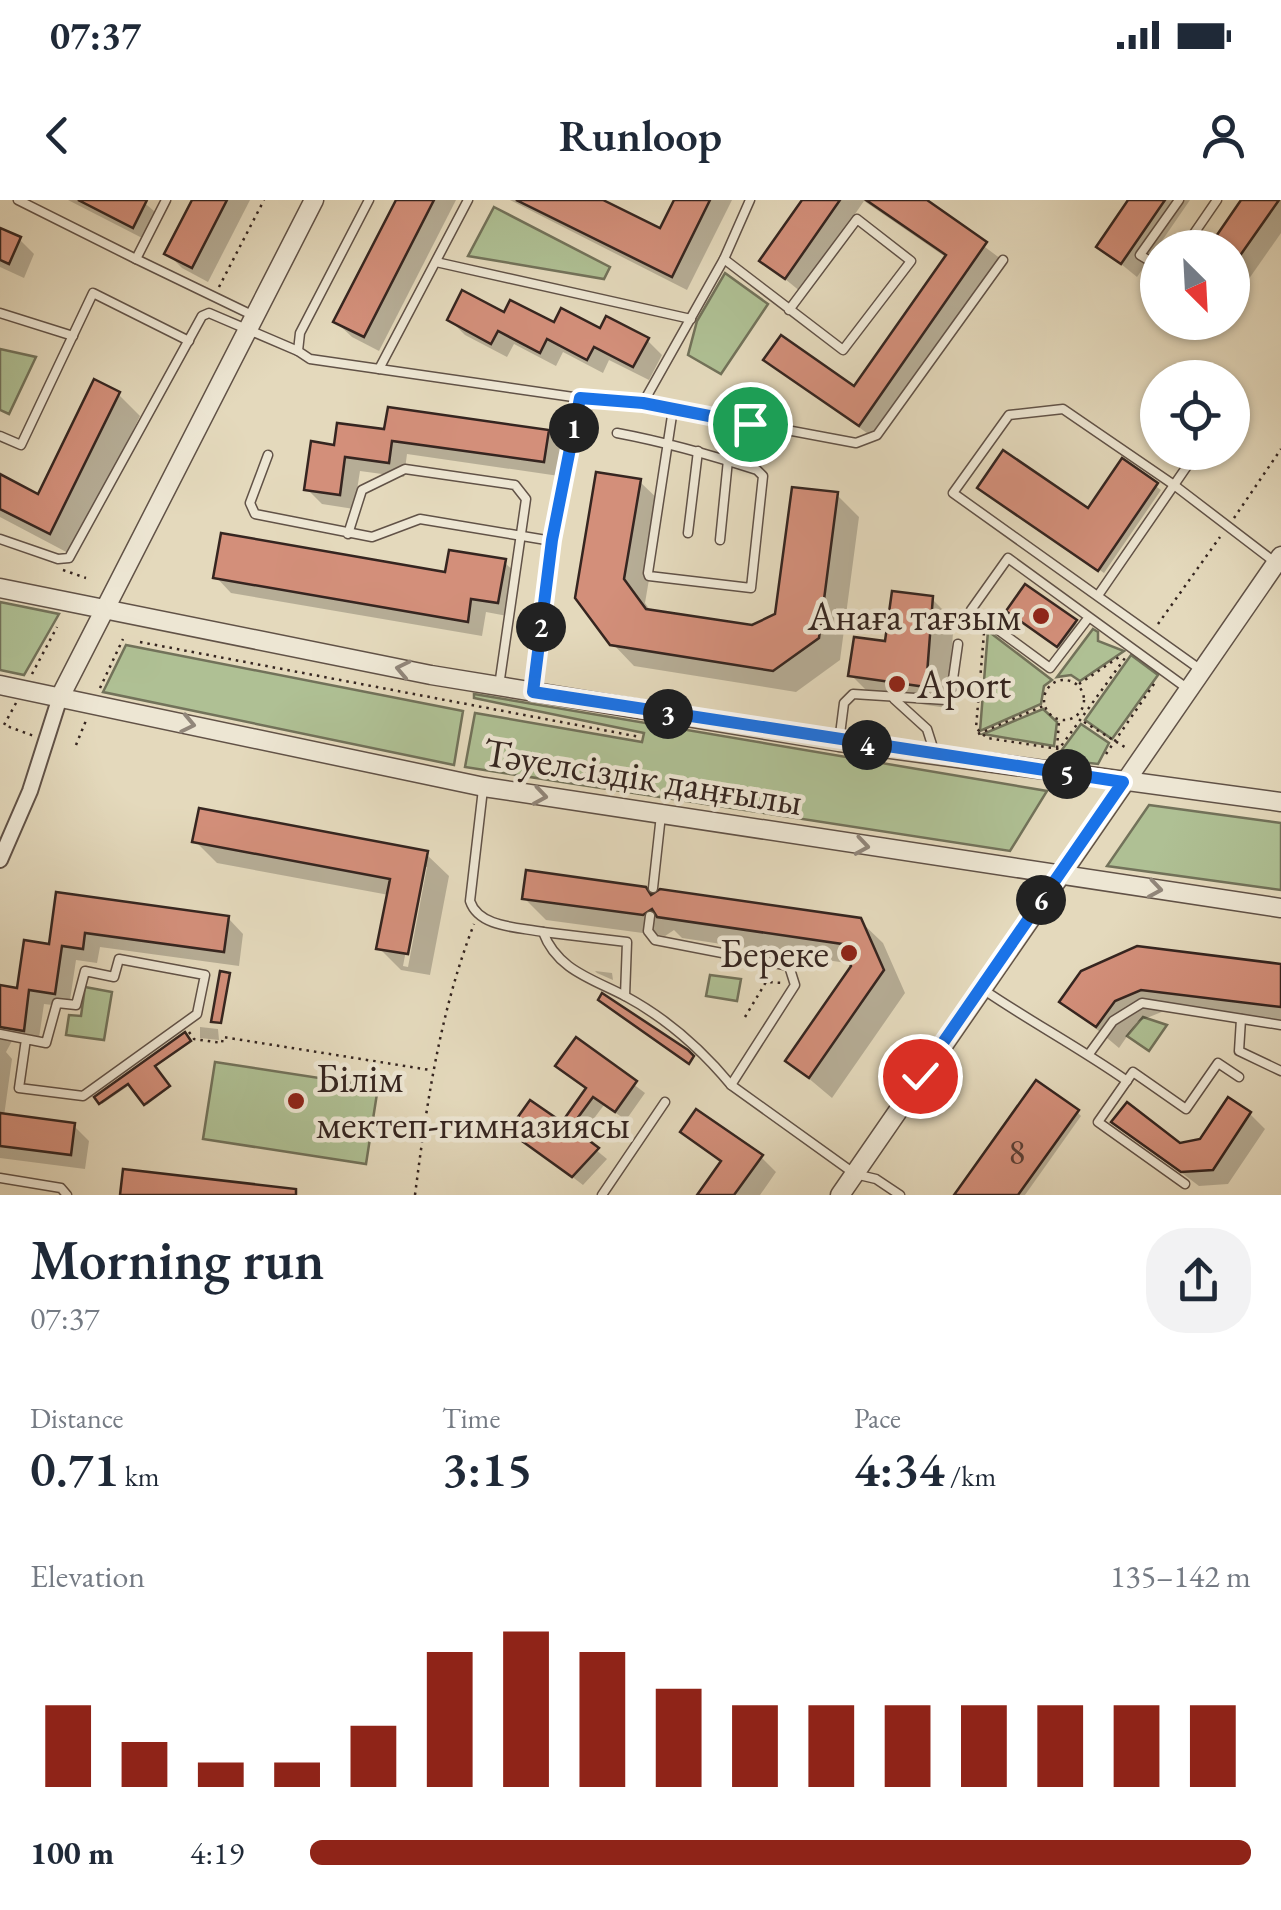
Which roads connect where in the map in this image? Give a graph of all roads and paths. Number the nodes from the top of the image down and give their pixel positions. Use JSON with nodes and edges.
{"nodes":[{"id":1,"x":18,"y":200,"type":"edge"},
{"id":2,"x":166,"y":200,"type":"edge"},
{"id":3,"x":264,"y":200,"type":"edge"},
{"id":4,"x":314,"y":200,"type":"edge"},
{"id":5,"x":368,"y":200,"type":"edge"},
{"id":6,"x":468,"y":200,"type":"edge"},
{"id":7,"x":750,"y":200,"type":"edge"},
{"id":8,"x":1178,"y":200,"type":"edge"},
{"id":9,"x":1218,"y":200,"type":"edge"},
{"id":10,"x":1157,"y":230,"type":"edge"},
{"id":11,"x":1197,"y":230,"type":"edge"},
{"id":12,"x":136,"y":259,"type":"junction"},
{"id":13,"x":724,"y":259,"type":"junction"},
{"id":14,"x":1003,"y":260,"type":"dead end"},
{"id":15,"x":436,"y":262,"type":"junction"},
{"id":16,"x":214,"y":297,"type":"junction"},
{"id":17,"x":790,"y":310,"type":"junction"},
{"id":18,"x":0,"y":313,"type":"edge"},
{"id":19,"x":206,"y":314,"type":"junction"},
{"id":20,"x":691,"y":319,"type":"junction"},
{"id":21,"x":250,"y":323,"type":"junction"},
{"id":22,"x":73,"y":336,"type":"junction"},
{"id":23,"x":188,"y":341,"type":"junction"},
{"id":24,"x":298,"y":350,"type":"junction"},
{"id":25,"x":379,"y":370,"type":"junction"},
{"id":26,"x":580,"y":398,"type":"junction"},
{"id":27,"x":643,"y":403,"type":"junction"},
{"id":28,"x":673,"y":409,"type":"junction"},
{"id":29,"x":617,"y":433,"type":"dead end"},
{"id":30,"x":0,"y":436,"type":"edge"},
{"id":31,"x":668,"y":442,"type":"junction"},
{"id":32,"x":1281,"y":449,"type":"edge"},
{"id":33,"x":698,"y":451,"type":"junction"},
{"id":34,"x":268,"y":455,"type":"dead end"},
{"id":35,"x":728,"y":460,"type":"junction"},
{"id":36,"x":1184,"y":470,"type":"edge"},
{"id":37,"x":1174,"y":485,"type":"junction"},
{"id":38,"x":1228,"y":526,"type":"junction"},
{"id":39,"x":688,"y":533,"type":"dead end"},
{"id":40,"x":348,"y":534,"type":"junction"},
{"id":41,"x":520,"y":536,"type":"junction"},
{"id":42,"x":0,"y":539,"type":"edge"},
{"id":43,"x":552,"y":540,"type":"junction"},
{"id":44,"x":720,"y":540,"type":"dead end"},
{"id":45,"x":1278,"y":560,"type":"edge"},
{"id":46,"x":0,"y":588,"type":"edge"},
{"id":47,"x":1098,"y":594,"type":"junction"},
{"id":48,"x":107,"y":608,"type":"junction"},
{"id":49,"x":1089,"y":617,"type":"junction"},
{"id":50,"x":986,"y":620,"type":"junction"},
{"id":51,"x":1152,"y":633,"type":"junction"},
{"id":52,"x":140,"y":642,"type":"dead end"},
{"id":53,"x":958,"y":644,"type":"dead end"},
{"id":54,"x":1131,"y":648,"type":"junction"},
{"id":55,"x":1202,"y":670,"type":"junction"},
{"id":56,"x":1163,"y":671,"type":"junction"},
{"id":57,"x":0,"y":685,"type":"edge"},
{"id":58,"x":499,"y":686,"type":"junction"},
{"id":59,"x":1076,"y":686,"type":"junction"},
{"id":60,"x":1188,"y":690,"type":"junction"},
{"id":61,"x":533,"y":692,"type":"junction"},
{"id":62,"x":60,"y":698,"type":"junction"},
{"id":63,"x":894,"y":699,"type":"junction"},
{"id":64,"x":1044,"y":705,"type":"junction"},
{"id":65,"x":1059,"y":719,"type":"junction"},
{"id":66,"x":1082,"y":720,"type":"junction"},
{"id":67,"x":978,"y":734,"type":"junction"},
{"id":68,"x":640,"y":737,"type":"dead end"},
{"id":69,"x":840,"y":742,"type":"junction"},
{"id":70,"x":1112,"y":742,"type":"junction"},
{"id":71,"x":1056,"y":749,"type":"junction"},
{"id":72,"x":1134,"y":752,"type":"dead end"},
{"id":73,"x":1106,"y":754,"type":"dead end"},
{"id":74,"x":936,"y":755,"type":"junction"},
{"id":75,"x":1123,"y":782,"type":"junction"},
{"id":76,"x":484,"y":788,"type":"junction"},
{"id":77,"x":1281,"y":802,"type":"edge"},
{"id":78,"x":661,"y":814,"type":"junction"},
{"id":79,"x":0,"y":860,"type":"edge"},
{"id":80,"x":1058,"y":876,"type":"junction"},
{"id":81,"x":654,"y":888,"type":"dead end"},
{"id":82,"x":1281,"y":908,"type":"edge"},
{"id":83,"x":478,"y":914,"type":"junction"},
{"id":84,"x":650,"y":916,"type":"dead end"},
{"id":85,"x":543,"y":932,"type":"junction"},
{"id":86,"x":780,"y":983,"type":"dead end"},
{"id":87,"x":981,"y":987,"type":"junction"},
{"id":88,"x":625,"y":996,"type":"junction"},
{"id":89,"x":745,"y":1017,"type":"dead end"},
{"id":90,"x":1241,"y":1019,"type":"junction"},
{"id":91,"x":184,"y":1024,"type":"junction"},
{"id":92,"x":1281,"y":1024,"type":"edge"},
{"id":93,"x":0,"y":1034,"type":"edge"},
{"id":94,"x":26,"y":1039,"type":"junction"},
{"id":95,"x":1089,"y":1054,"type":"junction"},
{"id":96,"x":432,"y":1070,"type":"junction"},
{"id":97,"x":1281,"y":1071,"type":"edge"},
{"id":98,"x":1240,"y":1077,"type":"dead end"},
{"id":99,"x":1127,"y":1081,"type":"junction"},
{"id":100,"x":731,"y":1085,"type":"junction"},
{"id":101,"x":665,"y":1102,"type":"dead end"},
{"id":102,"x":854,"y":1174,"type":"junction"},
{"id":103,"x":0,"y":1178,"type":"edge"},
{"id":104,"x":1185,"y":1184,"type":"dead end"},
{"id":105,"x":67,"y":1195,"type":"edge"},
{"id":106,"x":416,"y":1195,"type":"edge"},
{"id":107,"x":602,"y":1195,"type":"edge"},
{"id":108,"x":840,"y":1195,"type":"edge"},
{"id":109,"x":900,"y":1195,"type":"edge"}],
"edges":[{"from":1,"to":12,"type":"lane"},
{"from":2,"to":12,"type":"lane"},
{"from":3,"to":16,"type":"path"},
{"from":4,"to":21,"type":"street"},
{"from":5,"to":24,"type":"lane"},
{"from":6,"to":15,"type":"lane"},
{"from":7,"to":13,"type":"lane"},
{"from":8,"to":10,"type":"lane"},
{"from":9,"to":11,"type":"lane"},
{"from":12,"to":16,"type":"lane"},
{"from":13,"to":17,"type":"lane"},
{"from":13,"to":20,"type":"lane"},
{"from":14,"to":28,"type":"lane"},
{"from":15,"to":20,"type":"lane"},
{"from":15,"to":25,"type":"lane"},
{"from":16,"to":19,"type":"lane"},
{"from":16,"to":21,"type":"lane"},
{"from":17,"to":17,"type":"lane"},
{"from":18,"to":22,"type":"lane"},
{"from":19,"to":21,"type":"lane"},
{"from":19,"to":23,"type":"lane"},
{"from":20,"to":27,"type":"lane"},
{"from":21,"to":24,"type":"lane"},
{"from":21,"to":48,"type":"street"},
{"from":22,"to":23,"type":"lane"},
{"from":22,"to":30,"type":"lane"},
{"from":23,"to":42,"type":"lane"},
{"from":24,"to":25,"type":"lane"},
{"from":25,"to":26,"type":"lane"},
{"from":26,"to":27,"type":"lane"},
{"from":26,"to":43,"type":"lane"},
{"from":27,"to":28,"type":"lane"},
{"from":28,"to":31,"type":"lane"},
{"from":29,"to":31,"type":"lane"},
{"from":31,"to":33,"type":"lane"},
{"from":31,"to":35,"type":"lane"},
{"from":32,"to":38,"type":"path"},
{"from":33,"to":35,"type":"lane"},
{"from":33,"to":39,"type":"lane"},
{"from":34,"to":40,"type":"lane"},
{"from":35,"to":44,"type":"lane"},
{"from":36,"to":37,"type":"lane"},
{"from":37,"to":38,"type":"lane"},
{"from":37,"to":47,"type":"lane"},
{"from":37,"to":47,"type":"lane"},
{"from":38,"to":45,"type":"lane"},
{"from":38,"to":51,"type":"path"},
{"from":40,"to":41,"type":"lane"},
{"from":40,"to":41,"type":"lane"},
{"from":41,"to":43,"type":"lane"},
{"from":41,"to":58,"type":"lane"},
{"from":43,"to":61,"type":"lane"},
{"from":45,"to":55,"type":"street"},
{"from":46,"to":48,"type":"street","name":"Тәуелсіздік даңғылы"},
{"from":47,"to":51,"type":"lane"},
{"from":58,"to":48,"type":"street","name":"Тәуелсіздік даңғылы","one_way":true},
{"from":48,"to":62,"type":"street"},
{"from":49,"to":50,"type":"lane"},
{"from":49,"to":50,"type":"lane"},
{"from":49,"to":54,"type":"lane"},
{"from":50,"to":67,"type":"path"},
{"from":51,"to":55,"type":"lane"},
{"from":52,"to":68,"type":"path"},
{"from":53,"to":63,"type":"lane"},
{"from":54,"to":56,"type":"lane"},
{"from":54,"to":59,"type":"path"},
{"from":54,"to":66,"type":"path"},
{"from":55,"to":60,"type":"street"},
{"from":56,"to":60,"type":"lane"},
{"from":56,"to":70,"type":"path"},
{"from":57,"to":62,"type":"street","name":"Тәуелсіздік даңғылы"},
{"from":58,"to":61,"type":"street","name":"Тәуелсіздік даңғылы"},
{"from":59,"to":64,"type":"path"},
{"from":59,"to":65,"type":"path"},
{"from":60,"to":75,"type":"street"},
{"from":61,"to":69,"type":"street","name":"Тәуелсіздік даңғылы"},
{"from":62,"to":76,"type":"street","name":"Тәуелсіздік даңғылы","one_way":true},
{"from":62,"to":79,"type":"street"},
{"from":63,"to":69,"type":"lane"},
{"from":63,"to":74,"type":"lane"},
{"from":64,"to":65,"type":"path"},
{"from":64,"to":67,"type":"path"},
{"from":65,"to":71,"type":"path"},
{"from":66,"to":70,"type":"path"},
{"from":66,"to":71,"type":"path"},
{"from":67,"to":71,"type":"path"},
{"from":69,"to":74,"type":"street","name":"Тәуелсіздік даңғылы"},
{"from":70,"to":72,"type":"path"},
{"from":70,"to":73,"type":"path"},
{"from":74,"to":75,"type":"street","name":"Тәуелсіздік даңғылы"},
{"from":75,"to":77,"type":"street","name":"Тәуелсіздік даңғылы"},
{"from":75,"to":80,"type":"street"},
{"from":76,"to":78,"type":"street","name":"Тәуелсіздік даңғылы","one_way":true},
{"from":76,"to":83,"type":"lane"},
{"from":78,"to":80,"type":"street","name":"Тәуелсіздік даңғылы","one_way":true},
{"from":78,"to":81,"type":"lane"},
{"from":80,"to":82,"type":"street","name":"Тәуелсіздік даңғылы","one_way":true},
{"from":80,"to":87,"type":"street"},
{"from":83,"to":85,"type":"lane"},
{"from":83,"to":96,"type":"path"},
{"from":84,"to":100,"type":"lane"},
{"from":85,"to":88,"type":"lane"},
{"from":85,"to":88,"type":"lane"},
{"from":86,"to":89,"type":"path"},
{"from":87,"to":95,"type":"lane"},
{"from":87,"to":102,"type":"street"},
{"from":88,"to":100,"type":"lane"},
{"from":90,"to":92,"type":"lane"},
{"from":90,"to":95,"type":"lane"},
{"from":90,"to":97,"type":"lane"},
{"from":91,"to":94,"type":"lane"},
{"from":91,"to":94,"type":"lane"},
{"from":91,"to":96,"type":"path"},
{"from":93,"to":94,"type":"lane"},
{"from":95,"to":99,"type":"lane"},
{"from":96,"to":106,"type":"path"},
{"from":98,"to":99,"type":"lane"},
{"from":99,"to":104,"type":"lane"},
{"from":100,"to":102,"type":"lane"},
{"from":101,"to":107,"type":"lane"},
{"from":102,"to":108,"type":"street"},
{"from":102,"to":109,"type":"lane"},
{"from":103,"to":105,"type":"lane"}]}
